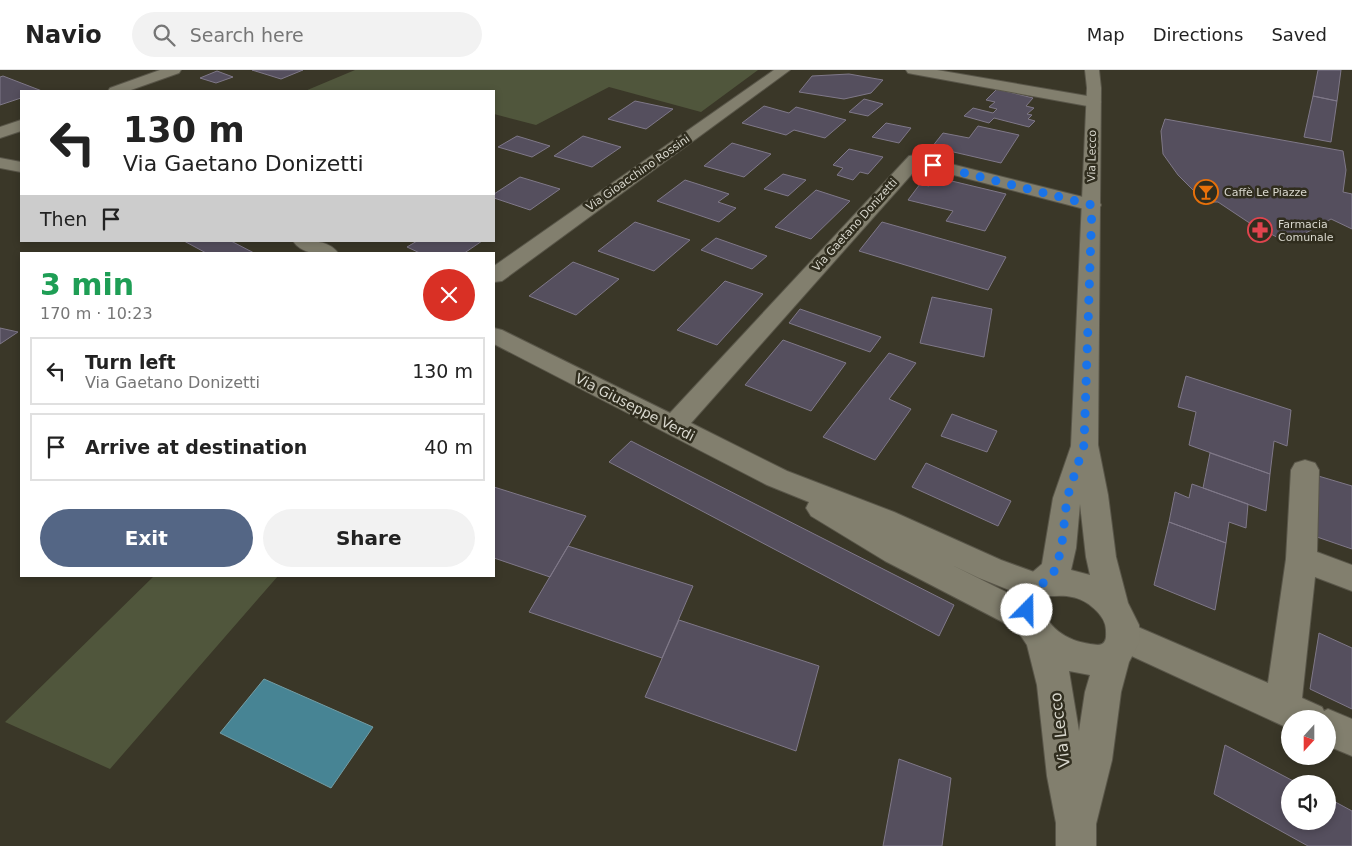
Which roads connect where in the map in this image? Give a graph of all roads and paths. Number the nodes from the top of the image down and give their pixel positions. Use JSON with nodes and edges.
{"nodes":[{"id":1,"x":174,"y":70,"type":"edge"},
{"id":2,"x":782,"y":70,"type":"edge"},
{"id":3,"x":913,"y":70,"type":"edge"},
{"id":4,"x":1093,"y":72,"type":"edge"},
{"id":5,"x":118,"y":90,"type":"edge"},
{"id":6,"x":1093,"y":102,"type":"junction"},
{"id":7,"x":20,"y":125,"type":"edge"},
{"id":8,"x":0,"y":133,"type":"edge"},
{"id":9,"x":0,"y":163,"type":"edge"},
{"id":10,"x":20,"y":167,"type":"edge"},
{"id":11,"x":1092,"y":205,"type":"junction"},
{"id":12,"x":305,"y":242,"type":"edge"},
{"id":13,"x":325,"y":252,"type":"edge"},
{"id":14,"x":495,"y":275,"type":"edge"},
{"id":15,"x":495,"y":336,"type":"edge"},
{"id":16,"x":674,"y":426,"type":"junction"},
{"id":17,"x":1084,"y":445,"type":"junction"},
{"id":18,"x":1305,"y":470,"type":"dead end"},
{"id":19,"x":777,"y":478,"type":"junction"},
{"id":20,"x":1301,"y":559,"type":"junction"},
{"id":21,"x":1352,"y":578,"type":"edge"},
{"id":22,"x":1041,"y":584,"type":"junction"},
{"id":23,"x":1036,"y":629,"type":"junction"},
{"id":24,"x":1117,"y":633,"type":"junction"},
{"id":25,"x":1289,"y":710,"type":"edge"},
{"id":26,"x":1296,"y":710,"type":"edge"},
{"id":27,"x":1336,"y":731,"type":"edge"},
{"id":28,"x":1352,"y":738,"type":"edge"},
{"id":29,"x":1076,"y":834,"type":"edge"}],
"edges":[{"from":1,"to":5,"type":"street"},
{"from":2,"to":14,"type":"street","name":"Via Gioacchino Rossini"},
{"from":3,"to":6,"type":"street"},
{"from":4,"to":6,"type":"street","name":"Via Lecco"},
{"from":6,"to":11,"type":"street","name":"Via Lecco"},
{"from":7,"to":8,"type":"street"},
{"from":9,"to":10,"type":"street"},
{"from":11,"to":16,"type":"street","name":"Via Gaetano Donizetti"},
{"from":11,"to":17,"type":"street","name":"Via Lecco"},
{"from":12,"to":13,"type":"street"},
{"from":15,"to":16,"type":"street","name":"Via Giuseppe Verdi"},
{"from":16,"to":19,"type":"street","name":"Via Giuseppe Verdi"},
{"from":17,"to":22,"type":"street","name":"Via Lecco"},
{"from":17,"to":24,"type":"street","name":"Via Lecco"},
{"from":18,"to":20,"type":"street"},
{"from":19,"to":22,"type":"street","name":"Via Giuseppe Verdi"},
{"from":19,"to":23,"type":"street","name":"Via Giuseppe Verdi"},
{"from":20,"to":21,"type":"street"},
{"from":20,"to":26,"type":"street"},
{"from":22,"to":23,"type":"street","name":"Via Lecco"},
{"from":22,"to":24,"type":"street"},
{"from":23,"to":24,"type":"street"},
{"from":23,"to":29,"type":"street","name":"Via Lecco"},
{"from":24,"to":25,"type":"street"},
{"from":24,"to":29,"type":"street","name":"Via Lecco"},
{"from":27,"to":28,"type":"street"}]}
